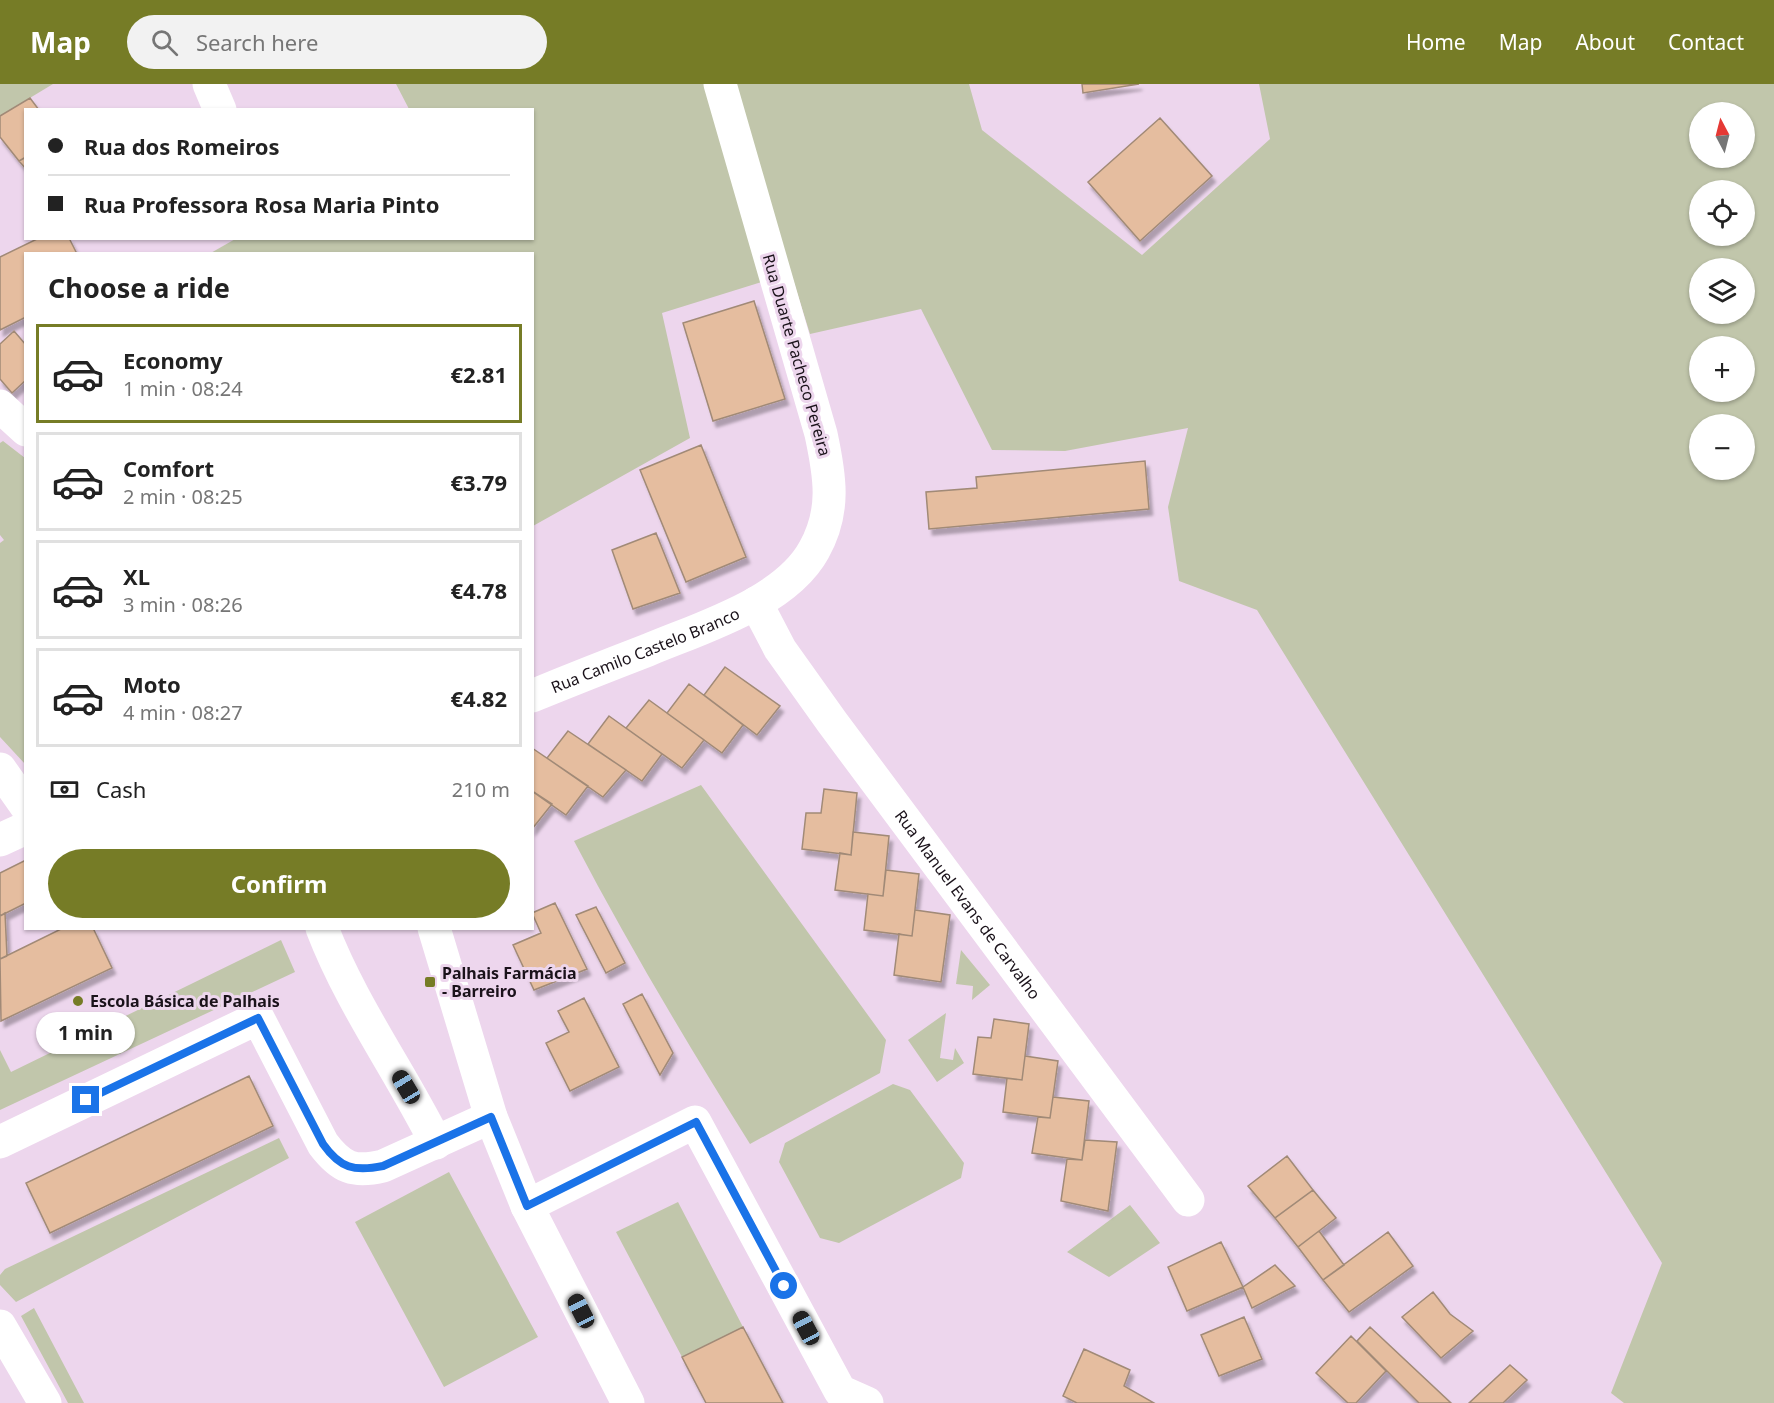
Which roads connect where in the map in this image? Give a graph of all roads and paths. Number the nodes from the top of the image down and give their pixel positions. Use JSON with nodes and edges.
{"nodes":[{"id":1,"x":209,"y":84,"type":"edge"},
{"id":2,"x":720,"y":84,"type":"edge"},
{"id":3,"x":219,"y":108,"type":"edge"},
{"id":4,"x":0,"y":406,"type":"edge"},
{"id":5,"x":24,"y":428,"type":"edge"},
{"id":6,"x":756,"y":603,"type":"junction"},
{"id":7,"x":534,"y":695,"type":"edge"},
{"id":8,"x":0,"y":769,"type":"edge"},
{"id":9,"x":24,"y":803,"type":"edge"},
{"id":10,"x":24,"y":829,"type":"edge"},
{"id":11,"x":0,"y":840,"type":"edge"},
{"id":12,"x":323,"y":930,"type":"edge"},
{"id":13,"x":435,"y":930,"type":"edge"},
{"id":14,"x":491,"y":1117,"type":"junction"},
{"id":15,"x":0,"y":1142,"type":"edge"},
{"id":16,"x":436,"y":1143,"type":"junction"},
{"id":17,"x":1188,"y":1200,"type":"dead end"},
{"id":18,"x":527,"y":1206,"type":"junction"},
{"id":19,"x":0,"y":1326,"type":"edge"},
{"id":20,"x":45,"y":1403,"type":"edge"},
{"id":21,"x":628,"y":1403,"type":"edge"},
{"id":22,"x":867,"y":1403,"type":"edge"}],
"edges":[{"from":1,"to":3,"type":"street"},
{"from":2,"to":6,"type":"street","name":"Rua Duarte Pacheco Pereira"},
{"from":4,"to":5,"type":"street"},
{"from":6,"to":7,"type":"street","name":"Rua Camilo Castelo Branco"},
{"from":6,"to":17,"type":"street","name":"Rua Manuel Evans de Carvalho"},
{"from":8,"to":9,"type":"street"},
{"from":10,"to":11,"type":"street"},
{"from":12,"to":16,"type":"street"},
{"from":13,"to":14,"type":"street"},
{"from":14,"to":16,"type":"street"},
{"from":14,"to":18,"type":"street"},
{"from":15,"to":16,"type":"street"},
{"from":18,"to":21,"type":"street"},
{"from":18,"to":22,"type":"street"},
{"from":19,"to":20,"type":"street"}]}
